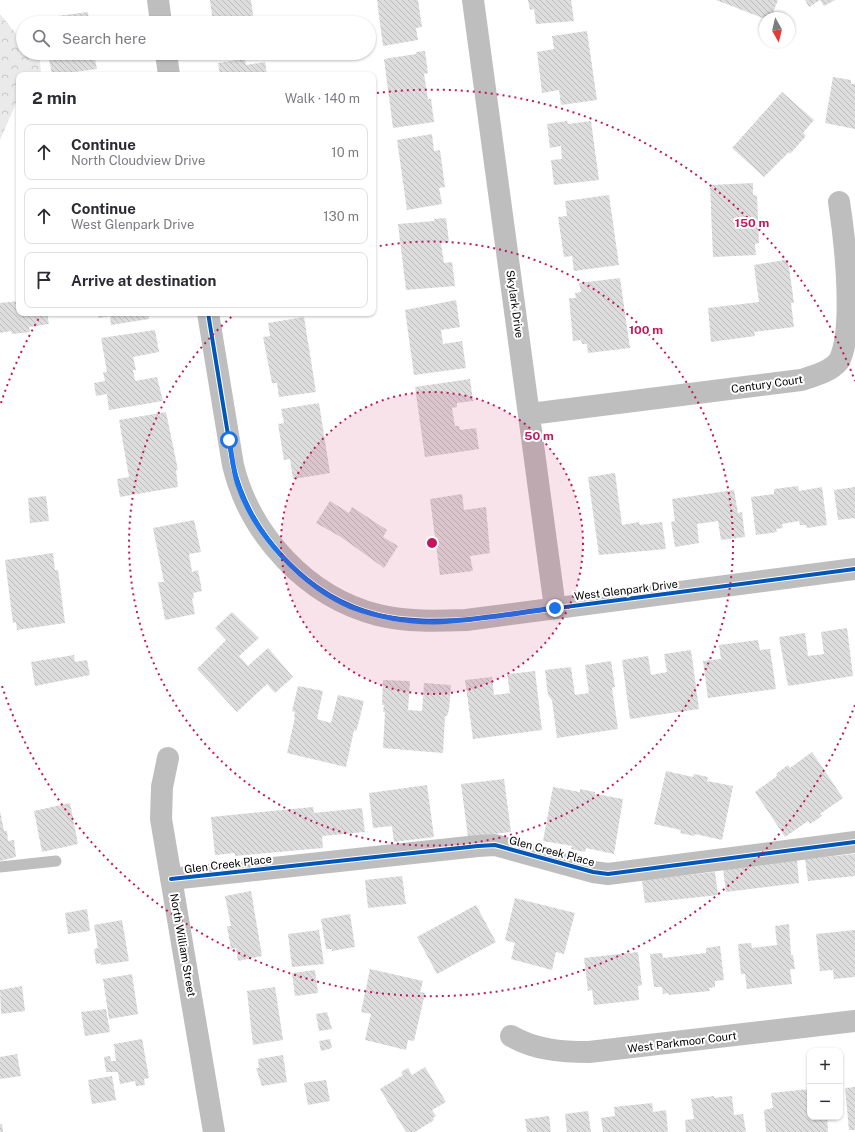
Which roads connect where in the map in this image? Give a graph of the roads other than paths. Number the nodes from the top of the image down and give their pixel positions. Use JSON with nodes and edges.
{"nodes":[{"id":1,"x":158,"y":0,"type":"edge"},
{"id":2,"x":473,"y":0,"type":"edge"},
{"id":3,"x":160,"y":16,"type":"edge"},
{"id":4,"x":167,"y":60,"type":"edge"},
{"id":5,"x":169,"y":72,"type":"edge"},
{"id":6,"x":839,"y":202,"type":"dead end"},
{"id":7,"x":208,"y":316,"type":"edge"},
{"id":8,"x":530,"y":414,"type":"junction"},
{"id":9,"x":855,"y":569,"type":"edge"},
{"id":10,"x":555,"y":608,"type":"junction"},
{"id":11,"x":168,"y":758,"type":"dead end"},
{"id":12,"x":855,"y":842,"type":"edge"},
{"id":13,"x":56,"y":861,"type":"dead end"},
{"id":14,"x":0,"y":866,"type":"edge"},
{"id":15,"x":172,"y":879,"type":"junction"},
{"id":16,"x":855,"y":1022,"type":"edge"},
{"id":17,"x":511,"y":1036,"type":"dead end"},
{"id":18,"x":214,"y":1132,"type":"edge"}],
"edges":[{"from":1,"to":3,"type":"street"},
{"from":2,"to":8,"type":"street","name":"Skylark Drive"},
{"from":4,"to":5,"type":"street"},
{"from":6,"to":8,"type":"street","name":"Century Court"},
{"from":7,"to":10,"type":"street","name":"West Glenpark Drive"},
{"from":8,"to":10,"type":"street","name":"Skylark Drive"},
{"from":9,"to":10,"type":"street","name":"West Glenpark Drive"},
{"from":11,"to":15,"type":"street","name":"North William Street"},
{"from":12,"to":15,"type":"street","name":"Glen Creek Place"},
{"from":13,"to":14,"type":"lane"},
{"from":15,"to":18,"type":"street","name":"North William Street"},
{"from":16,"to":17,"type":"street","name":"West Parkmoor Court"}]}
